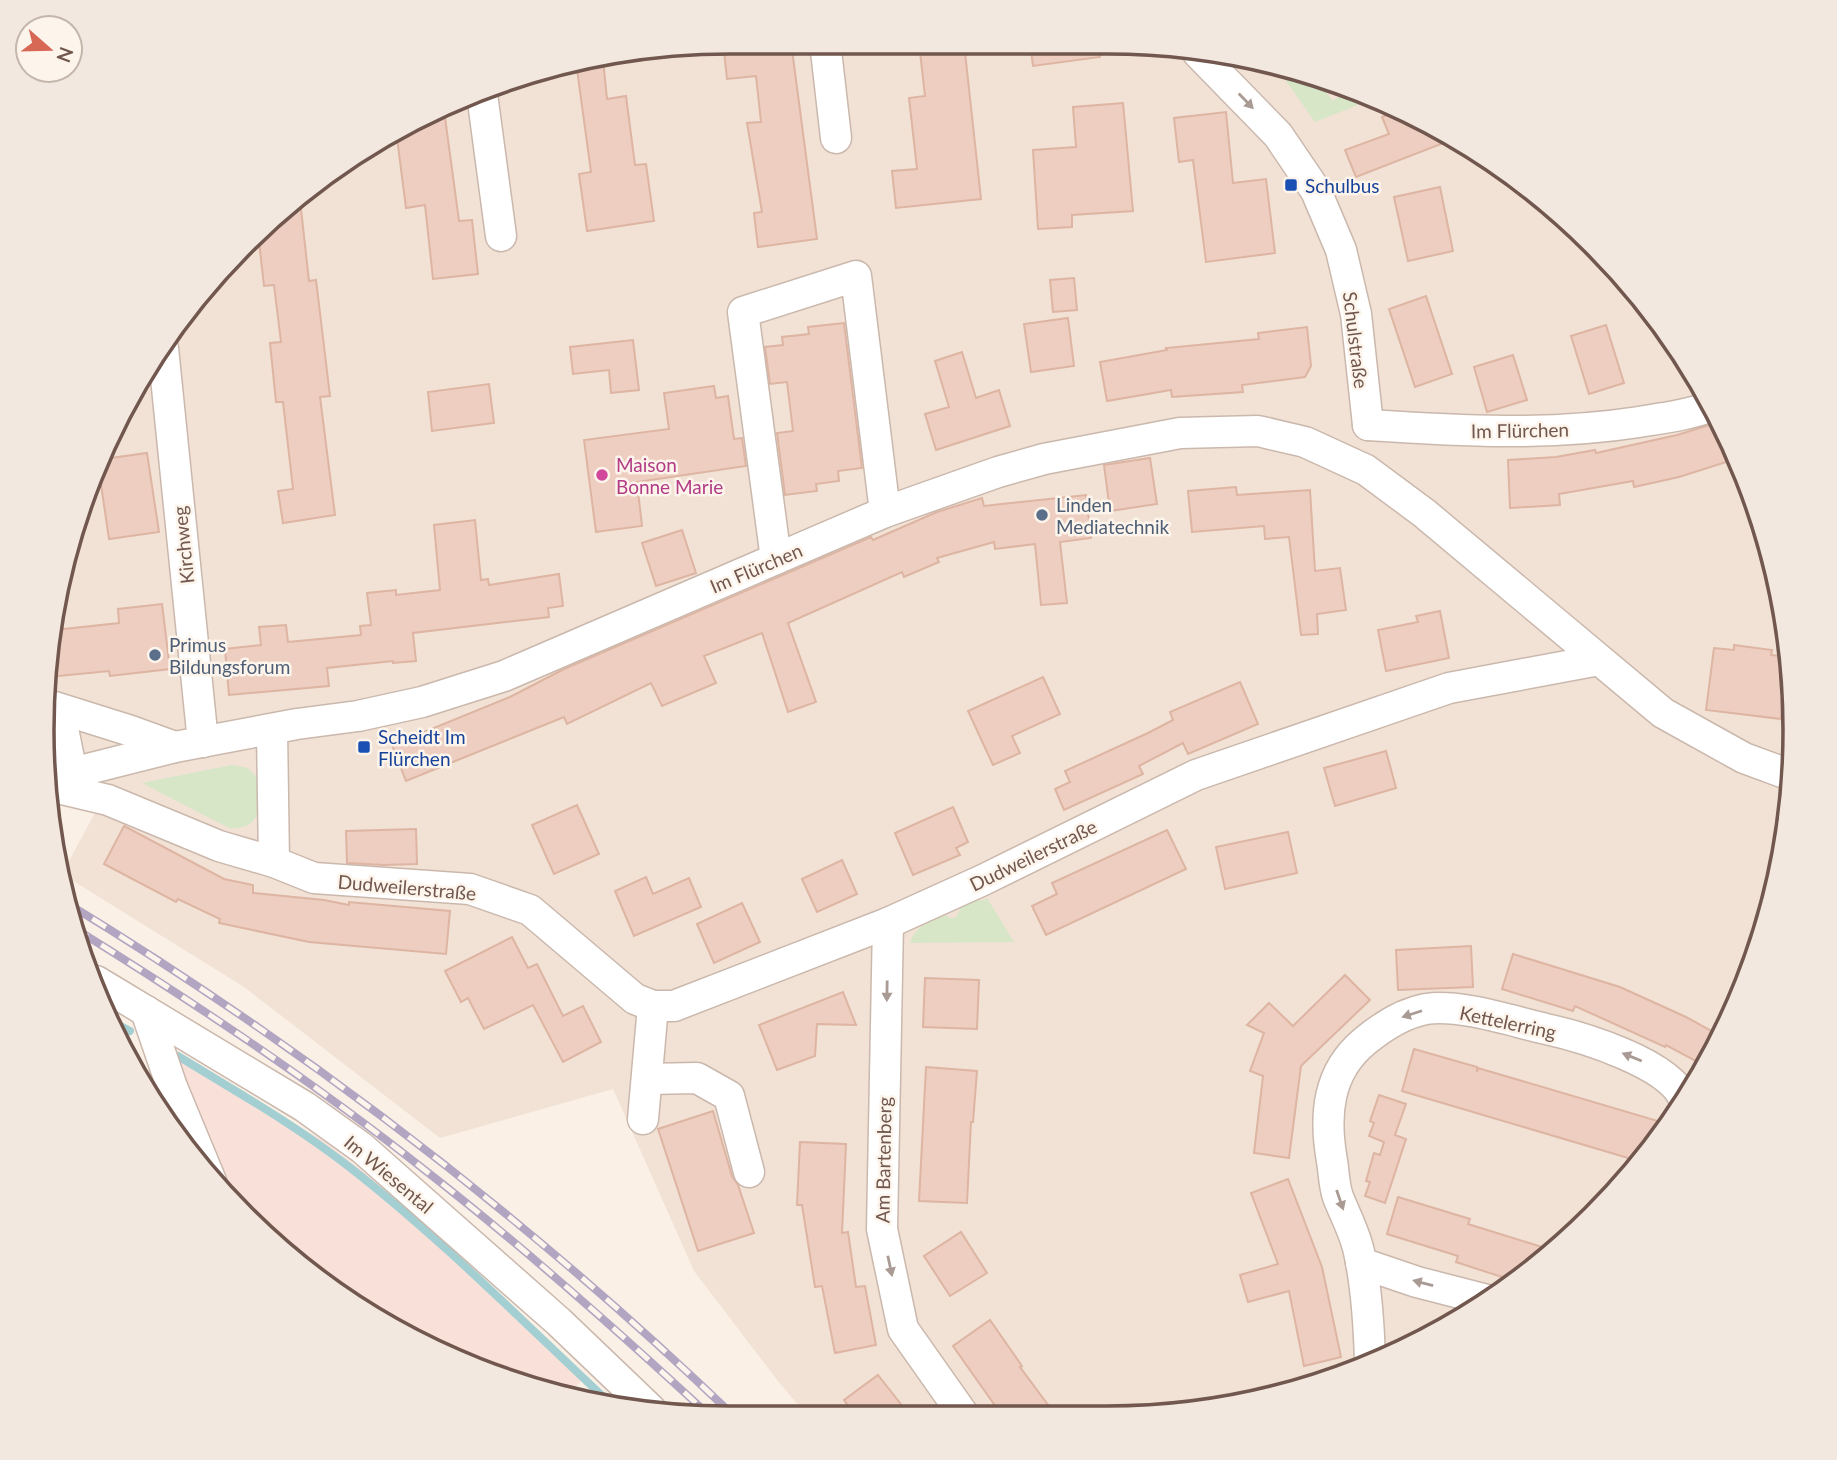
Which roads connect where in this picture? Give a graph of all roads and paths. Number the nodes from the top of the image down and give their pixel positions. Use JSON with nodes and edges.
{"nodes":[{"id":1,"x":826,"y":54,"type":"edge"},
{"id":2,"x":1207,"y":62,"type":"edge"},
{"id":3,"x":483,"y":101,"type":"edge"},
{"id":4,"x":836,"y":138,"type":"dead end"},
{"id":5,"x":501,"y":236,"type":"dead end"},
{"id":6,"x":164,"y":362,"type":"edge"},
{"id":7,"x":1702,"y":410,"type":"edge"},
{"id":8,"x":1368,"y":425,"type":"junction"},
{"id":9,"x":1342,"y":457,"type":"junction"},
{"id":10,"x":885,"y":512,"type":"junction"},
{"id":11,"x":776,"y":559,"type":"junction"},
{"id":12,"x":1599,"y":660,"type":"junction"},
{"id":13,"x":55,"y":708,"type":"edge"},
{"id":14,"x":272,"y":730,"type":"junction"},
{"id":15,"x":189,"y":745,"type":"junction"},
{"id":16,"x":55,"y":748,"type":"edge"},
{"id":17,"x":1781,"y":772,"type":"edge"},
{"id":18,"x":57,"y":780,"type":"edge"},
{"id":19,"x":274,"y":862,"type":"junction"},
{"id":20,"x":888,"y":923,"type":"junction"},
{"id":21,"x":105,"y":986,"type":"edge"},
{"id":22,"x":653,"y":1006,"type":"junction"},
{"id":23,"x":146,"y":1011,"type":"junction"},
{"id":24,"x":647,"y":1079,"type":"junction"},
{"id":25,"x":1678,"y":1090,"type":"edge"},
{"id":26,"x":643,"y":1119,"type":"dead end"},
{"id":27,"x":195,"y":1142,"type":"edge"},
{"id":28,"x":749,"y":1172,"type":"dead end"},
{"id":29,"x":1361,"y":1263,"type":"junction"},
{"id":30,"x":1474,"y":1297,"type":"edge"},
{"id":31,"x":1370,"y":1352,"type":"edge"},
{"id":32,"x":640,"y":1400,"type":"edge"},
{"id":33,"x":957,"y":1406,"type":"edge"}],
"edges":[{"from":1,"to":4,"type":"street"},
{"from":2,"to":8,"type":"street","name":"Schulstraße","one_way":true},
{"from":3,"to":5,"type":"street"},
{"from":6,"to":15,"type":"street","name":"Kirchweg"},
{"from":7,"to":8,"type":"street","name":"Im Flürchen"},
{"from":8,"to":9,"type":"street"},
{"from":9,"to":10,"type":"street","name":"Im Flürchen"},
{"from":9,"to":12,"type":"street","name":"Im Flürchen"},
{"from":10,"to":11,"type":"street","name":"Im Flürchen"},
{"from":10,"to":11,"type":"street"},
{"from":11,"to":14,"type":"street","name":"Im Flürchen"},
{"from":12,"to":17,"type":"street"},
{"from":12,"to":20,"type":"street","name":"Dudweilerstraße"},
{"from":13,"to":15,"type":"street","name":"Im Flürchen"},
{"from":14,"to":15,"type":"street","name":"Im Flürchen"},
{"from":14,"to":19,"type":"street"},
{"from":15,"to":18,"type":"street","name":"Im Flürchen"},
{"from":16,"to":18,"type":"street","name":"Im Flürchen"},
{"from":18,"to":19,"type":"street","name":"Dudweilerstraße"},
{"from":19,"to":22,"type":"street","name":"Dudweilerstraße"},
{"from":20,"to":22,"type":"street","name":"Dudweilerstraße"},
{"from":20,"to":33,"type":"street","name":"Am Bartenberg","one_way":true},
{"from":21,"to":23,"type":"street","name":"Im Wiesental"},
{"from":22,"to":24,"type":"street"},
{"from":23,"to":27,"type":"street"},
{"from":23,"to":32,"type":"street","name":"Im Wiesental"},
{"from":24,"to":26,"type":"street"},
{"from":24,"to":28,"type":"street"},
{"from":25,"to":29,"type":"street","name":"Kettelerring","one_way":true},
{"from":30,"to":29,"type":"street","one_way":true},
{"from":29,"to":31,"type":"street","name":"Kettelerring"}]}
